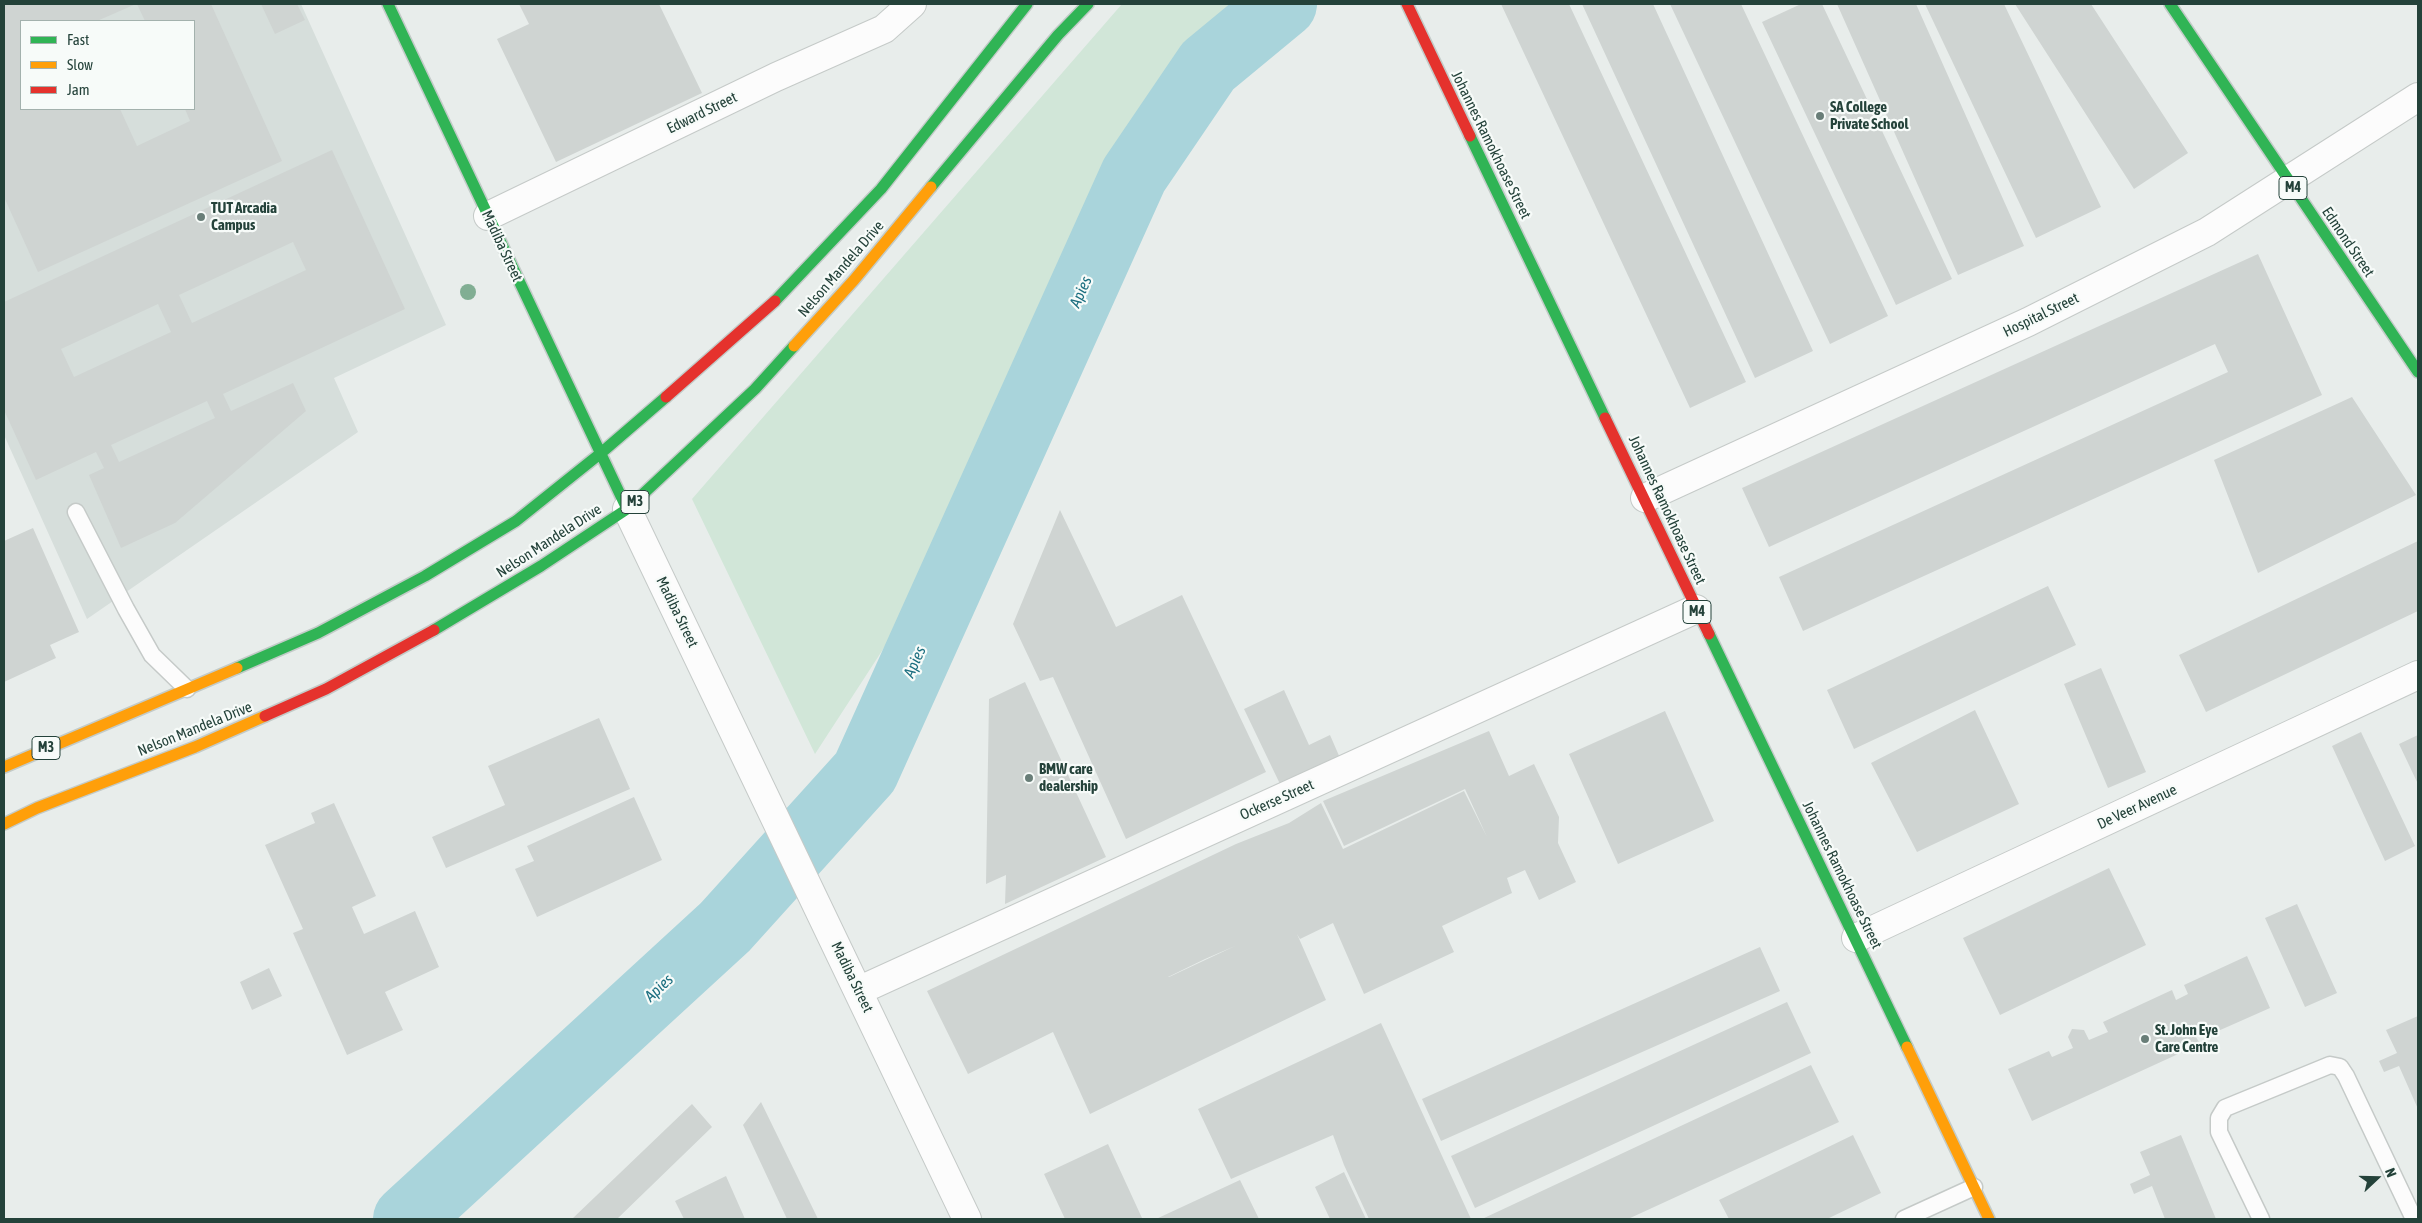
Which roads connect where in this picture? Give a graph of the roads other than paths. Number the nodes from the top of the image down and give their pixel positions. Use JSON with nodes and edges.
{"nodes":[{"id":1,"x":388,"y":4,"type":"edge"},
{"id":2,"x":912,"y":4,"type":"edge"},
{"id":3,"x":1028,"y":4,"type":"edge"},
{"id":4,"x":1088,"y":4,"type":"edge"},
{"id":5,"x":1407,"y":4,"type":"edge"},
{"id":6,"x":2170,"y":4,"type":"edge"},
{"id":7,"x":2418,"y":97,"type":"edge"},
{"id":8,"x":2289,"y":182,"type":"junction"},
{"id":9,"x":488,"y":216,"type":"junction"},
{"id":10,"x":2418,"y":372,"type":"edge"},
{"id":11,"x":601,"y":453,"type":"junction"},
{"id":12,"x":1645,"y":498,"type":"junction"},
{"id":13,"x":627,"y":509,"type":"junction"},
{"id":14,"x":76,"y":512,"type":"dead end"},
{"id":15,"x":1696,"y":609,"type":"junction"},
{"id":16,"x":2418,"y":675,"type":"edge"},
{"id":17,"x":187,"y":689,"type":"junction"},
{"id":18,"x":4,"y":766,"type":"edge"},
{"id":19,"x":4,"y":824,"type":"edge"},
{"id":20,"x":1856,"y":938,"type":"junction"},
{"id":21,"x":858,"y":991,"type":"junction"},
{"id":22,"x":1974,"y":1187,"type":"junction"},
{"id":23,"x":967,"y":1219,"type":"edge"},
{"id":24,"x":1904,"y":1219,"type":"edge"},
{"id":25,"x":1989,"y":1219,"type":"edge"},
{"id":26,"x":2261,"y":1219,"type":"edge"},
{"id":27,"x":2414,"y":1219,"type":"edge"}],
"edges":[{"from":1,"to":9,"type":"main road","name":"Madiba Street"},
{"from":2,"to":9,"type":"street","name":"Edward Street"},
{"from":3,"to":11,"type":"main road","name":"Nelson Mandela Drive","number":"M3"},
{"from":4,"to":13,"type":"main road","name":"Nelson Mandela Drive","number":"M3"},
{"from":5,"to":12,"type":"main road","name":"Johannes Ramokhoase Street","number":"M4"},
{"from":6,"to":8,"type":"main road","name":"Edmond Street","number":"M4"},
{"from":7,"to":8,"type":"street","name":"Hospital Street"},
{"from":8,"to":10,"type":"main road","name":"Edmond Street","number":"M4"},
{"from":8,"to":12,"type":"street","name":"Hospital Street"},
{"from":9,"to":11,"type":"main road","name":"Madiba Street"},
{"from":11,"to":13,"type":"main road","name":"Madiba Street"},
{"from":11,"to":17,"type":"main road","name":"Nelson Mandela Drive","number":"M3"},
{"from":12,"to":15,"type":"main road","name":"Johannes Ramokhoase Street","number":"M4"},
{"from":13,"to":19,"type":"main road","name":"Nelson Mandela Drive","number":"M3"},
{"from":13,"to":21,"type":"street","name":"Madiba Street"},
{"from":14,"to":17,"type":"lane"},
{"from":15,"to":20,"type":"main road","name":"Johannes Ramokhoase Street","number":"M4"},
{"from":15,"to":21,"type":"street","name":"Ockerse Street"},
{"from":16,"to":20,"type":"street","name":"De Veer Avenue"},
{"from":17,"to":18,"type":"main road","name":"Nelson Mandela Drive","number":"M3"},
{"from":20,"to":22,"type":"main road","name":"Johannes Ramokhoase Street","number":"M4"},
{"from":21,"to":23,"type":"street","name":"Madiba Street"},
{"from":22,"to":24,"type":"lane"},
{"from":22,"to":25,"type":"main road","name":"Johannes Ramokhoase Street","number":"M4"},
{"from":26,"to":27,"type":"lane"}]}
